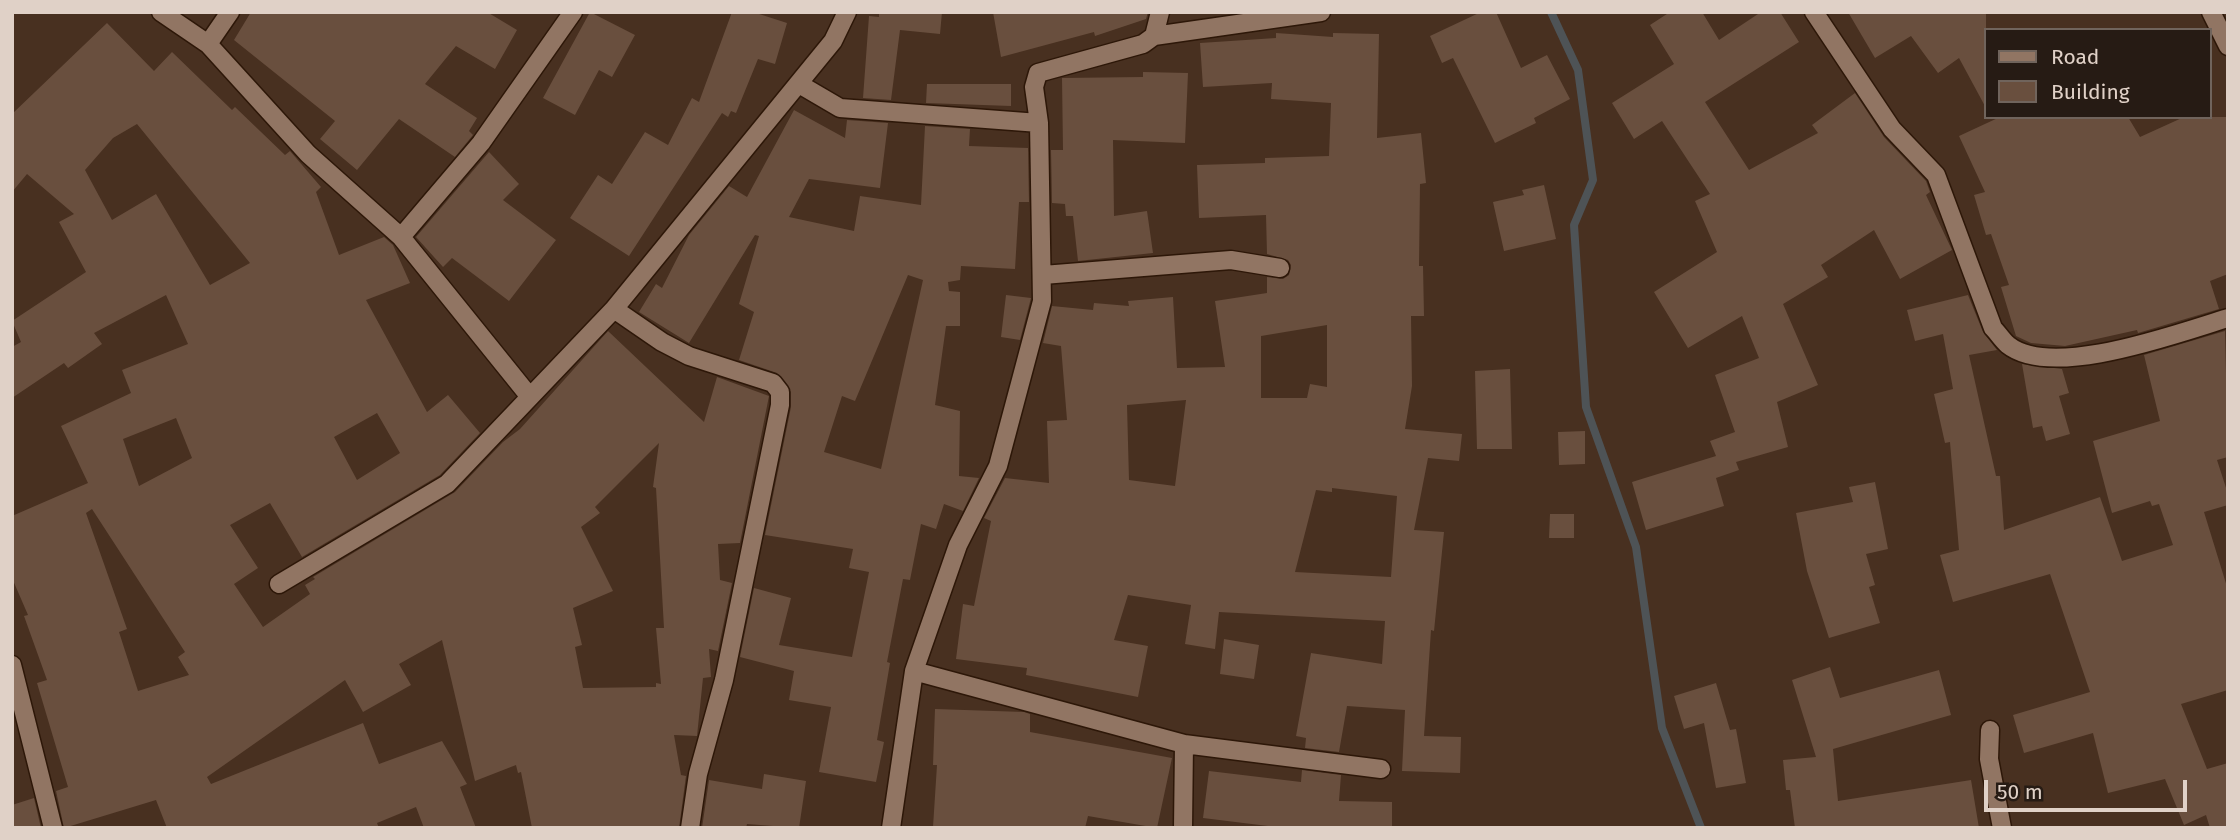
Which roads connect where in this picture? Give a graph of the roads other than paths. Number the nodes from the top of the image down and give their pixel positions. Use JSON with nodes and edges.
{"nodes":[{"id":1,"x":160,"y":12,"type":"edge"},
{"id":2,"x":230,"y":12,"type":"edge"},
{"id":3,"x":573,"y":12,"type":"edge"},
{"id":4,"x":847,"y":12,"type":"edge"},
{"id":5,"x":1160,"y":12,"type":"edge"},
{"id":6,"x":1321,"y":12,"type":"edge"},
{"id":7,"x":1814,"y":12,"type":"edge"},
{"id":8,"x":2211,"y":12,"type":"edge"},
{"id":9,"x":1154,"y":36,"type":"junction"},
{"id":10,"x":208,"y":44,"type":"junction"},
{"id":11,"x":2228,"y":46,"type":"edge"},
{"id":12,"x":799,"y":84,"type":"junction"},
{"id":13,"x":1039,"y":122,"type":"junction"},
{"id":14,"x":401,"y":237,"type":"junction"},
{"id":15,"x":1280,"y":268,"type":"dead end"},
{"id":16,"x":1043,"y":275,"type":"junction"},
{"id":17,"x":614,"y":309,"type":"junction"},
{"id":18,"x":2228,"y":318,"type":"edge"},
{"id":19,"x":530,"y":397,"type":"junction"},
{"id":20,"x":279,"y":584,"type":"dead end"},
{"id":21,"x":12,"y":664,"type":"edge"},
{"id":22,"x":914,"y":671,"type":"junction"},
{"id":23,"x":1990,"y":730,"type":"dead end"},
{"id":24,"x":1184,"y":744,"type":"junction"},
{"id":25,"x":1381,"y":769,"type":"dead end"},
{"id":26,"x":53,"y":828,"type":"edge"},
{"id":27,"x":690,"y":828,"type":"edge"},
{"id":28,"x":891,"y":828,"type":"edge"},
{"id":29,"x":1183,"y":828,"type":"edge"},
{"id":30,"x":2002,"y":828,"type":"edge"}],
"edges":[{"from":1,"to":10,"type":"street"},
{"from":2,"to":10,"type":"street"},
{"from":3,"to":14,"type":"street"},
{"from":4,"to":12,"type":"street"},
{"from":5,"to":9,"type":"street"},
{"from":6,"to":9,"type":"street"},
{"from":7,"to":18,"type":"street"},
{"from":8,"to":11,"type":"street"},
{"from":9,"to":13,"type":"street"},
{"from":10,"to":14,"type":"street"},
{"from":12,"to":13,"type":"street"},
{"from":12,"to":17,"type":"street"},
{"from":13,"to":16,"type":"street"},
{"from":14,"to":19,"type":"street"},
{"from":15,"to":16,"type":"street"},
{"from":16,"to":22,"type":"street"},
{"from":17,"to":19,"type":"street"},
{"from":17,"to":27,"type":"street"},
{"from":19,"to":20,"type":"street"},
{"from":21,"to":26,"type":"street"},
{"from":22,"to":24,"type":"street"},
{"from":22,"to":28,"type":"street"},
{"from":23,"to":30,"type":"street"},
{"from":24,"to":25,"type":"street"},
{"from":24,"to":29,"type":"street"}]}
